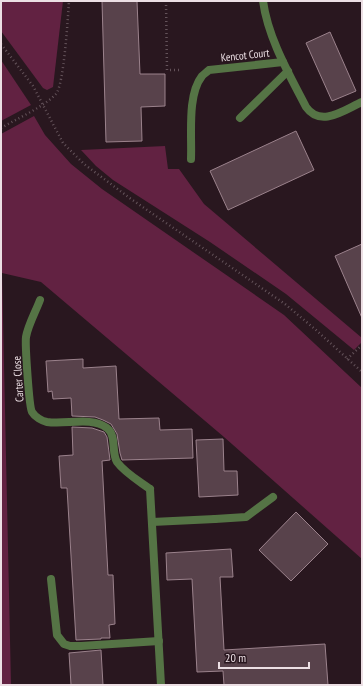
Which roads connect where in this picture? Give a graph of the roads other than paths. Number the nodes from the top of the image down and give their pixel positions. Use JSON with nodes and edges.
{"nodes":[{"id":1,"x":263,"y":1,"type":"edge"},
{"id":2,"x":283,"y":62,"type":"junction"},
{"id":3,"x":288,"y":71,"type":"junction"},
{"id":4,"x":362,"y":102,"type":"edge"},
{"id":5,"x":240,"y":118,"type":"dead end"},
{"id":6,"x":191,"y":159,"type":"dead end"},
{"id":7,"x":40,"y":300,"type":"dead end"},
{"id":8,"x":273,"y":497,"type":"dead end"},
{"id":9,"x":152,"y":522,"type":"junction"},
{"id":10,"x":51,"y":578,"type":"dead end"},
{"id":11,"x":159,"y":641,"type":"junction"},
{"id":12,"x":161,"y":685,"type":"edge"}],
"edges":[{"from":1,"to":2,"type":"street","name":"Kencot Court"},
{"from":2,"to":3,"type":"street","name":"Kencot Court"},
{"from":2,"to":6,"type":"street","name":"Kencot Court"},
{"from":3,"to":4,"type":"street","name":"Kencot Court"},
{"from":3,"to":5,"type":"street"},
{"from":7,"to":9,"type":"street","name":"Carter Close"},
{"from":8,"to":9,"type":"street"},
{"from":9,"to":11,"type":"street","name":"Carter Close"},
{"from":10,"to":11,"type":"street"},
{"from":11,"to":12,"type":"street","name":"Carter Close"}]}
